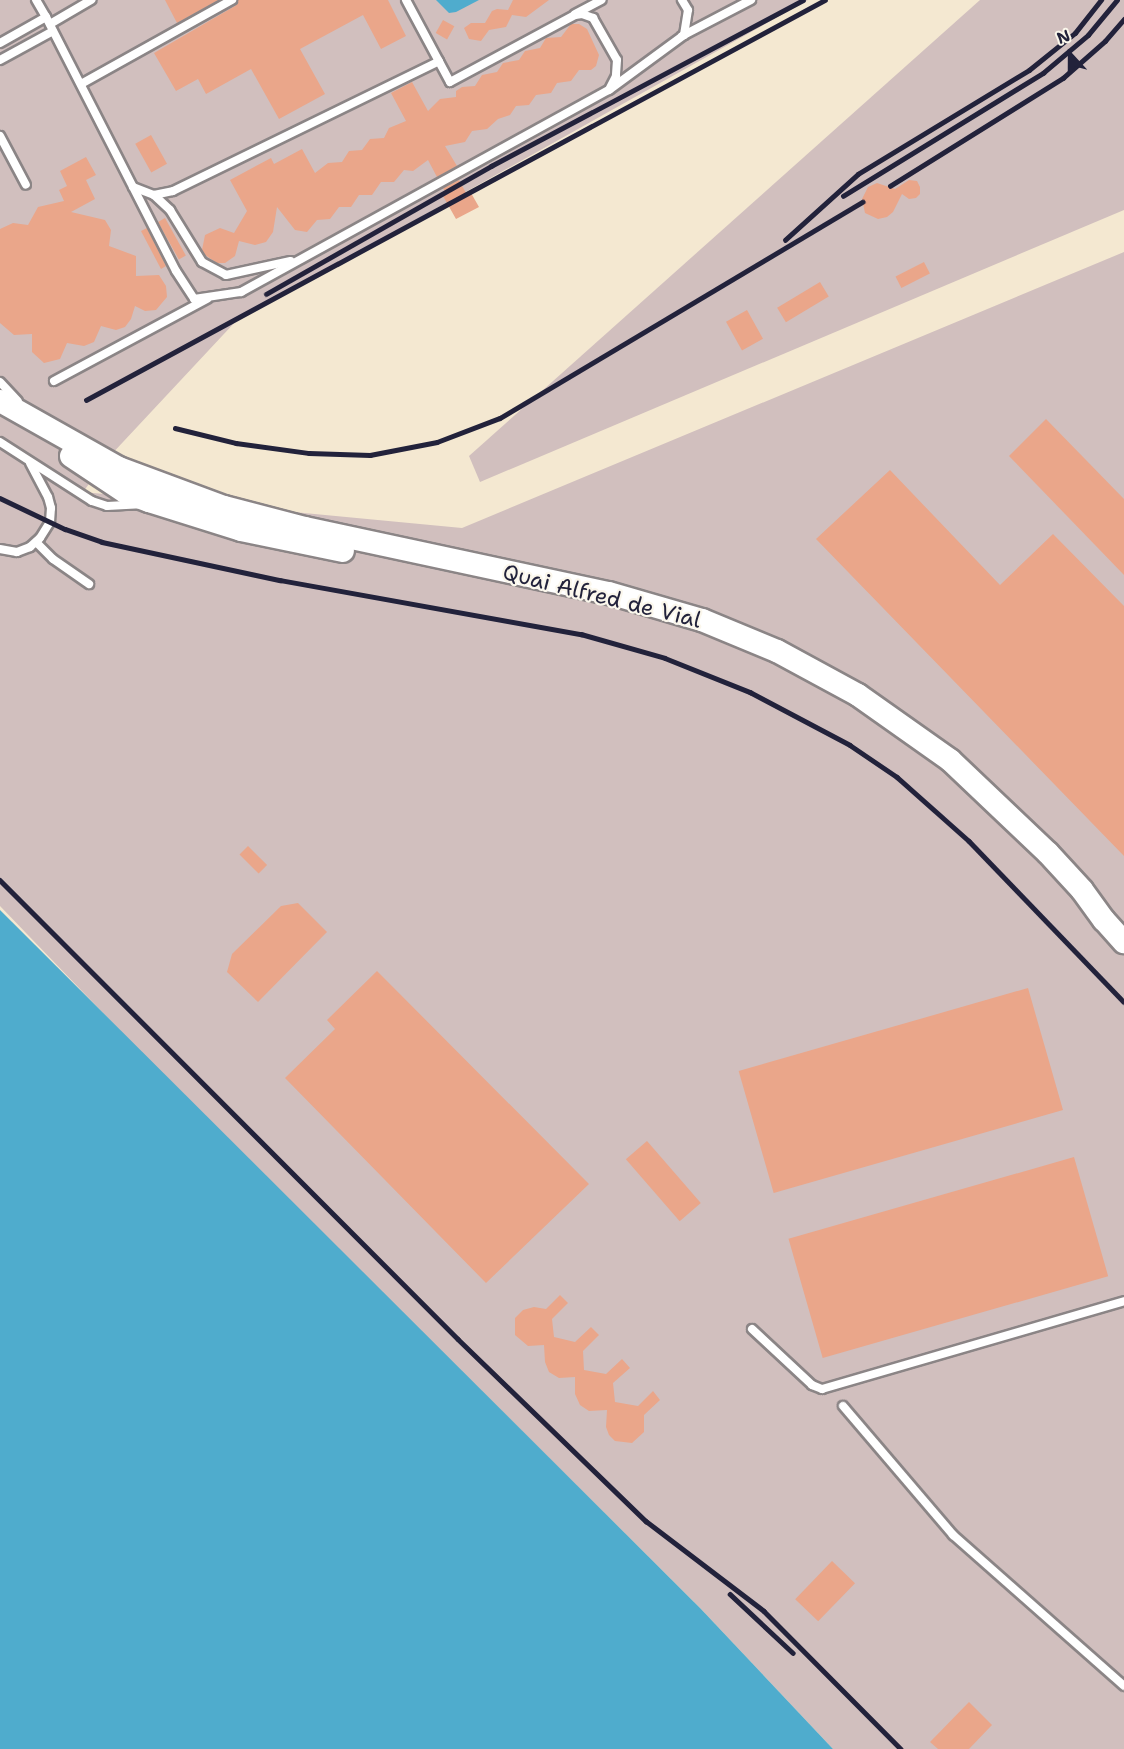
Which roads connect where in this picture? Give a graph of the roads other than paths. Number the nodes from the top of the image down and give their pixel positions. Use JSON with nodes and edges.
{"nodes":[{"id":1,"x":36,"y":0,"type":"edge"},
{"id":2,"x":91,"y":0,"type":"edge"},
{"id":3,"x":232,"y":0,"type":"edge"},
{"id":4,"x":406,"y":0,"type":"edge"},
{"id":5,"x":601,"y":0,"type":"edge"},
{"id":6,"x":682,"y":0,"type":"edge"},
{"id":7,"x":751,"y":0,"type":"edge"},
{"id":8,"x":575,"y":15,"type":"junction"},
{"id":9,"x":50,"y":24,"type":"junction"},
{"id":10,"x":682,"y":36,"type":"junction"},
{"id":11,"x":0,"y":43,"type":"edge"},
{"id":12,"x":0,"y":60,"type":"edge"},
{"id":13,"x":439,"y":61,"type":"junction"},
{"id":14,"x":81,"y":84,"type":"junction"},
{"id":15,"x":609,"y":90,"type":"junction"},
{"id":16,"x":0,"y":136,"type":"edge"},
{"id":17,"x":26,"y":185,"type":"dead end"},
{"id":18,"x":133,"y":187,"type":"junction"},
{"id":19,"x":154,"y":195,"type":"junction"},
{"id":20,"x":302,"y":259,"type":"junction"},
{"id":21,"x":213,"y":296,"type":"junction"},
{"id":22,"x":54,"y":381,"type":"dead end"},
{"id":23,"x":0,"y":382,"type":"edge"},
{"id":24,"x":0,"y":404,"type":"edge"},
{"id":25,"x":42,"y":424,"type":"junction"},
{"id":26,"x":0,"y":442,"type":"edge"},
{"id":27,"x":28,"y":460,"type":"junction"},
{"id":28,"x":155,"y":503,"type":"junction"},
{"id":29,"x":36,"y":542,"type":"junction"},
{"id":30,"x":0,"y":549,"type":"edge"},
{"id":31,"x":464,"y":563,"type":"junction"},
{"id":32,"x":89,"y":584,"type":"dead end"},
{"id":33,"x":1082,"y":890,"type":"junction"},
{"id":34,"x":1124,"y":924,"type":"edge"},
{"id":35,"x":1124,"y":942,"type":"edge"},
{"id":36,"x":1124,"y":1301,"type":"edge"},
{"id":37,"x":752,"y":1329,"type":"dead end"},
{"id":38,"x":843,"y":1406,"type":"dead end"},
{"id":39,"x":1124,"y":1686,"type":"edge"}],
"edges":[{"from":1,"to":9,"type":"lane"},
{"from":2,"to":9,"type":"lane"},
{"from":3,"to":14,"type":"lane"},
{"from":4,"to":13,"type":"lane"},
{"from":5,"to":8,"type":"lane"},
{"from":6,"to":10,"type":"lane"},
{"from":7,"to":10,"type":"lane"},
{"from":8,"to":13,"type":"lane"},
{"from":8,"to":15,"type":"lane"},
{"from":9,"to":11,"type":"lane"},
{"from":9,"to":12,"type":"lane"},
{"from":9,"to":14,"type":"lane"},
{"from":10,"to":15,"type":"lane"},
{"from":13,"to":19,"type":"lane"},
{"from":14,"to":18,"type":"lane"},
{"from":15,"to":20,"type":"lane"},
{"from":16,"to":17,"type":"lane"},
{"from":18,"to":19,"type":"lane"},
{"from":18,"to":21,"type":"lane"},
{"from":19,"to":20,"type":"lane"},
{"from":20,"to":21,"type":"lane"},
{"from":21,"to":22,"type":"lane"},
{"from":23,"to":25,"type":"lane"},
{"from":24,"to":25,"type":"main road","name":"Quai Alfred de Vial"},
{"from":24,"to":28,"type":"main road","name":"Quai Alfred de Vial"},
{"from":25,"to":31,"type":"main road","name":"Quai Alfred de Vial"},
{"from":26,"to":27,"type":"lane"},
{"from":27,"to":28,"type":"lane"},
{"from":27,"to":29,"type":"lane"},
{"from":28,"to":31,"type":"main road","name":"Quai Alfred de Vial"},
{"from":29,"to":30,"type":"lane"},
{"from":29,"to":32,"type":"lane"},
{"from":31,"to":33,"type":"main road","name":"Quai Alfred de Vial"},
{"from":33,"to":34,"type":"main road","name":"Quai Alfred de Vial"},
{"from":33,"to":35,"type":"main road","name":"Quai Alfred de Vial"},
{"from":36,"to":37,"type":"lane"},
{"from":38,"to":39,"type":"lane"}]}
